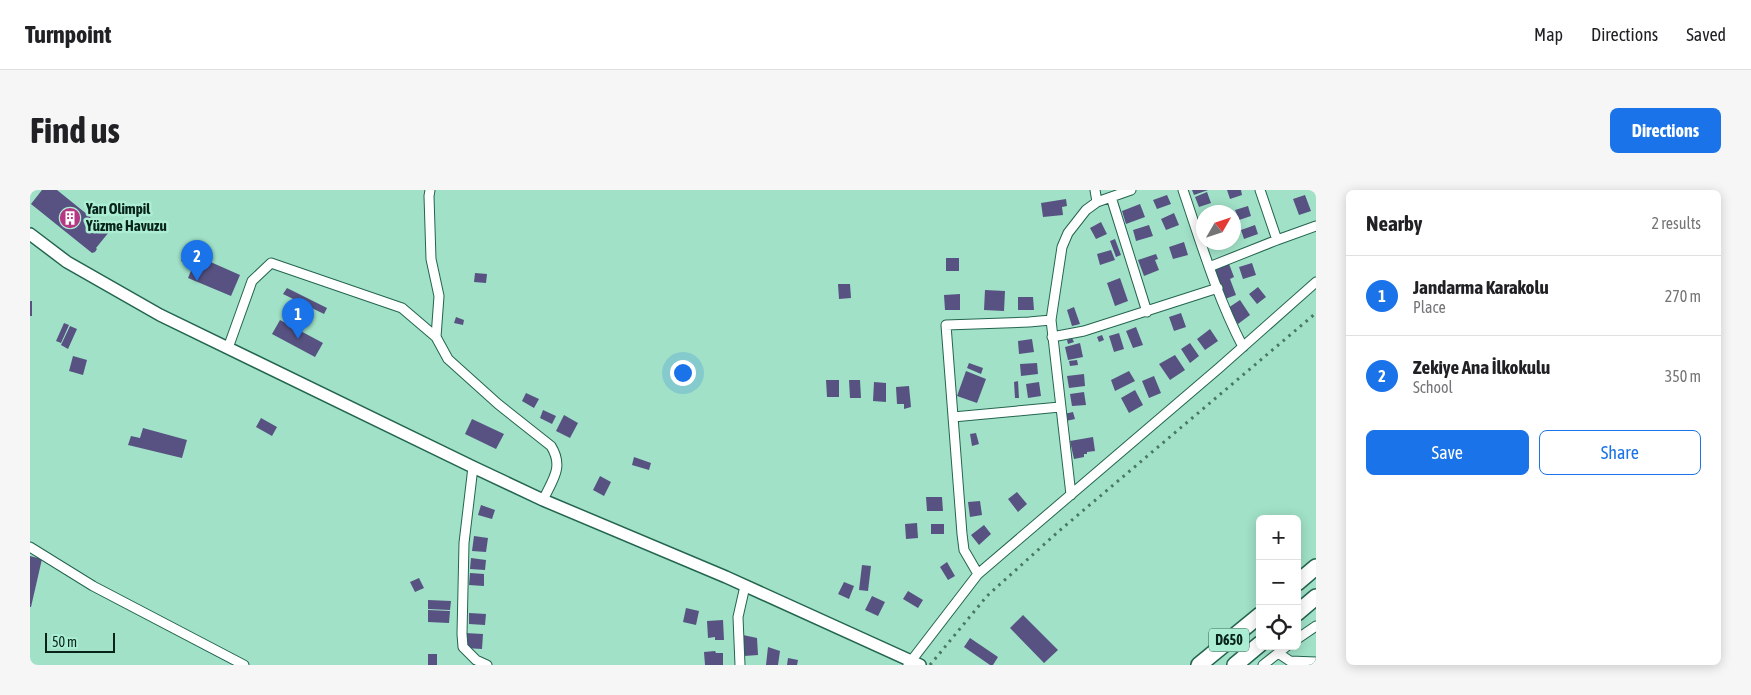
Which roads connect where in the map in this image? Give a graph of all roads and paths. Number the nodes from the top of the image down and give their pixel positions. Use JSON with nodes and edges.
{"nodes":[{"id":1,"x":430,"y":190,"type":"edge"},
{"id":2,"x":1095,"y":190,"type":"edge"},
{"id":3,"x":1131,"y":190,"type":"edge"},
{"id":4,"x":1183,"y":190,"type":"edge"},
{"id":5,"x":1260,"y":190,"type":"edge"},
{"id":6,"x":1111,"y":197,"type":"junction"},
{"id":7,"x":1097,"y":202,"type":"junction"},
{"id":8,"x":1316,"y":226,"type":"edge"},
{"id":9,"x":30,"y":234,"type":"edge"},
{"id":10,"x":1276,"y":240,"type":"junction"},
{"id":11,"x":1209,"y":266,"type":"junction"},
{"id":12,"x":1316,"y":282,"type":"edge"},
{"id":13,"x":1218,"y":288,"type":"junction"},
{"id":14,"x":1147,"y":312,"type":"junction"},
{"id":15,"x":1051,"y":320,"type":"junction"},
{"id":16,"x":436,"y":337,"type":"junction"},
{"id":17,"x":1052,"y":337,"type":"junction"},
{"id":18,"x":1243,"y":347,"type":"junction"},
{"id":19,"x":228,"y":348,"type":"junction"},
{"id":20,"x":1060,"y":407,"type":"junction"},
{"id":21,"x":953,"y":417,"type":"junction"},
{"id":22,"x":473,"y":467,"type":"junction"},
{"id":23,"x":1071,"y":494,"type":"junction"},
{"id":24,"x":544,"y":500,"type":"junction"},
{"id":25,"x":30,"y":547,"type":"edge"},
{"id":26,"x":1316,"y":567,"type":"edge"},
{"id":27,"x":978,"y":574,"type":"junction"},
{"id":28,"x":1301,"y":580,"type":"edge"},
{"id":29,"x":745,"y":586,"type":"junction"},
{"id":30,"x":1316,"y":597,"type":"edge"},
{"id":31,"x":1301,"y":610,"type":"edge"},
{"id":32,"x":1256,"y":618,"type":"edge"},
{"id":33,"x":1316,"y":626,"type":"edge"},
{"id":34,"x":1301,"y":636,"type":"edge"},
{"id":35,"x":1256,"y":647,"type":"edge"},
{"id":36,"x":1282,"y":650,"type":"edge"},
{"id":37,"x":1278,"y":653,"type":"junction"},
{"id":38,"x":1316,"y":662,"type":"edge"},
{"id":39,"x":1290,"y":663,"type":"edge"},
{"id":40,"x":913,"y":664,"type":"edge"},
{"id":41,"x":244,"y":665,"type":"edge"},
{"id":42,"x":487,"y":665,"type":"edge"},
{"id":43,"x":740,"y":665,"type":"edge"},
{"id":44,"x":1199,"y":665,"type":"edge"},
{"id":45,"x":1235,"y":665,"type":"edge"},
{"id":46,"x":1263,"y":665,"type":"edge"}],
"edges":[{"from":1,"to":16,"type":"street"},
{"from":2,"to":7,"type":"street"},
{"from":3,"to":6,"type":"street"},
{"from":4,"to":11,"type":"street"},
{"from":5,"to":10,"type":"street"},
{"from":6,"to":7,"type":"street"},
{"from":6,"to":14,"type":"street"},
{"from":7,"to":15,"type":"street"},
{"from":8,"to":10,"type":"street"},
{"from":9,"to":19,"type":"street"},
{"from":10,"to":11,"type":"street"},
{"from":11,"to":13,"type":"street"},
{"from":12,"to":18,"type":"street"},
{"from":13,"to":14,"type":"street"},
{"from":13,"to":18,"type":"street"},
{"from":14,"to":17,"type":"street"},
{"from":15,"to":17,"type":"street"},
{"from":15,"to":21,"type":"street"},
{"from":16,"to":19,"type":"street"},
{"from":16,"to":24,"type":"street"},
{"from":17,"to":20,"type":"street"},
{"from":18,"to":23,"type":"street"},
{"from":19,"to":22,"type":"street"},
{"from":20,"to":21,"type":"street"},
{"from":20,"to":23,"type":"street"},
{"from":21,"to":27,"type":"street"},
{"from":22,"to":24,"type":"street"},
{"from":22,"to":42,"type":"street"},
{"from":23,"to":27,"type":"street"},
{"from":24,"to":29,"type":"street"},
{"from":25,"to":41,"type":"street"},
{"from":26,"to":28,"type":"highway"},
{"from":27,"to":40,"type":"street"},
{"from":29,"to":40,"type":"street"},
{"from":29,"to":43,"type":"street"},
{"from":30,"to":31,"type":"highway"},
{"from":32,"to":44,"type":"highway","number":"D650"},
{"from":33,"to":34,"type":"street"},
{"from":35,"to":45,"type":"highway","number":"D650"},
{"from":36,"to":37,"type":"street"},
{"from":37,"to":39,"type":"street"},
{"from":37,"to":46,"type":"street"},
{"from":38,"to":39,"type":"street"}]}
